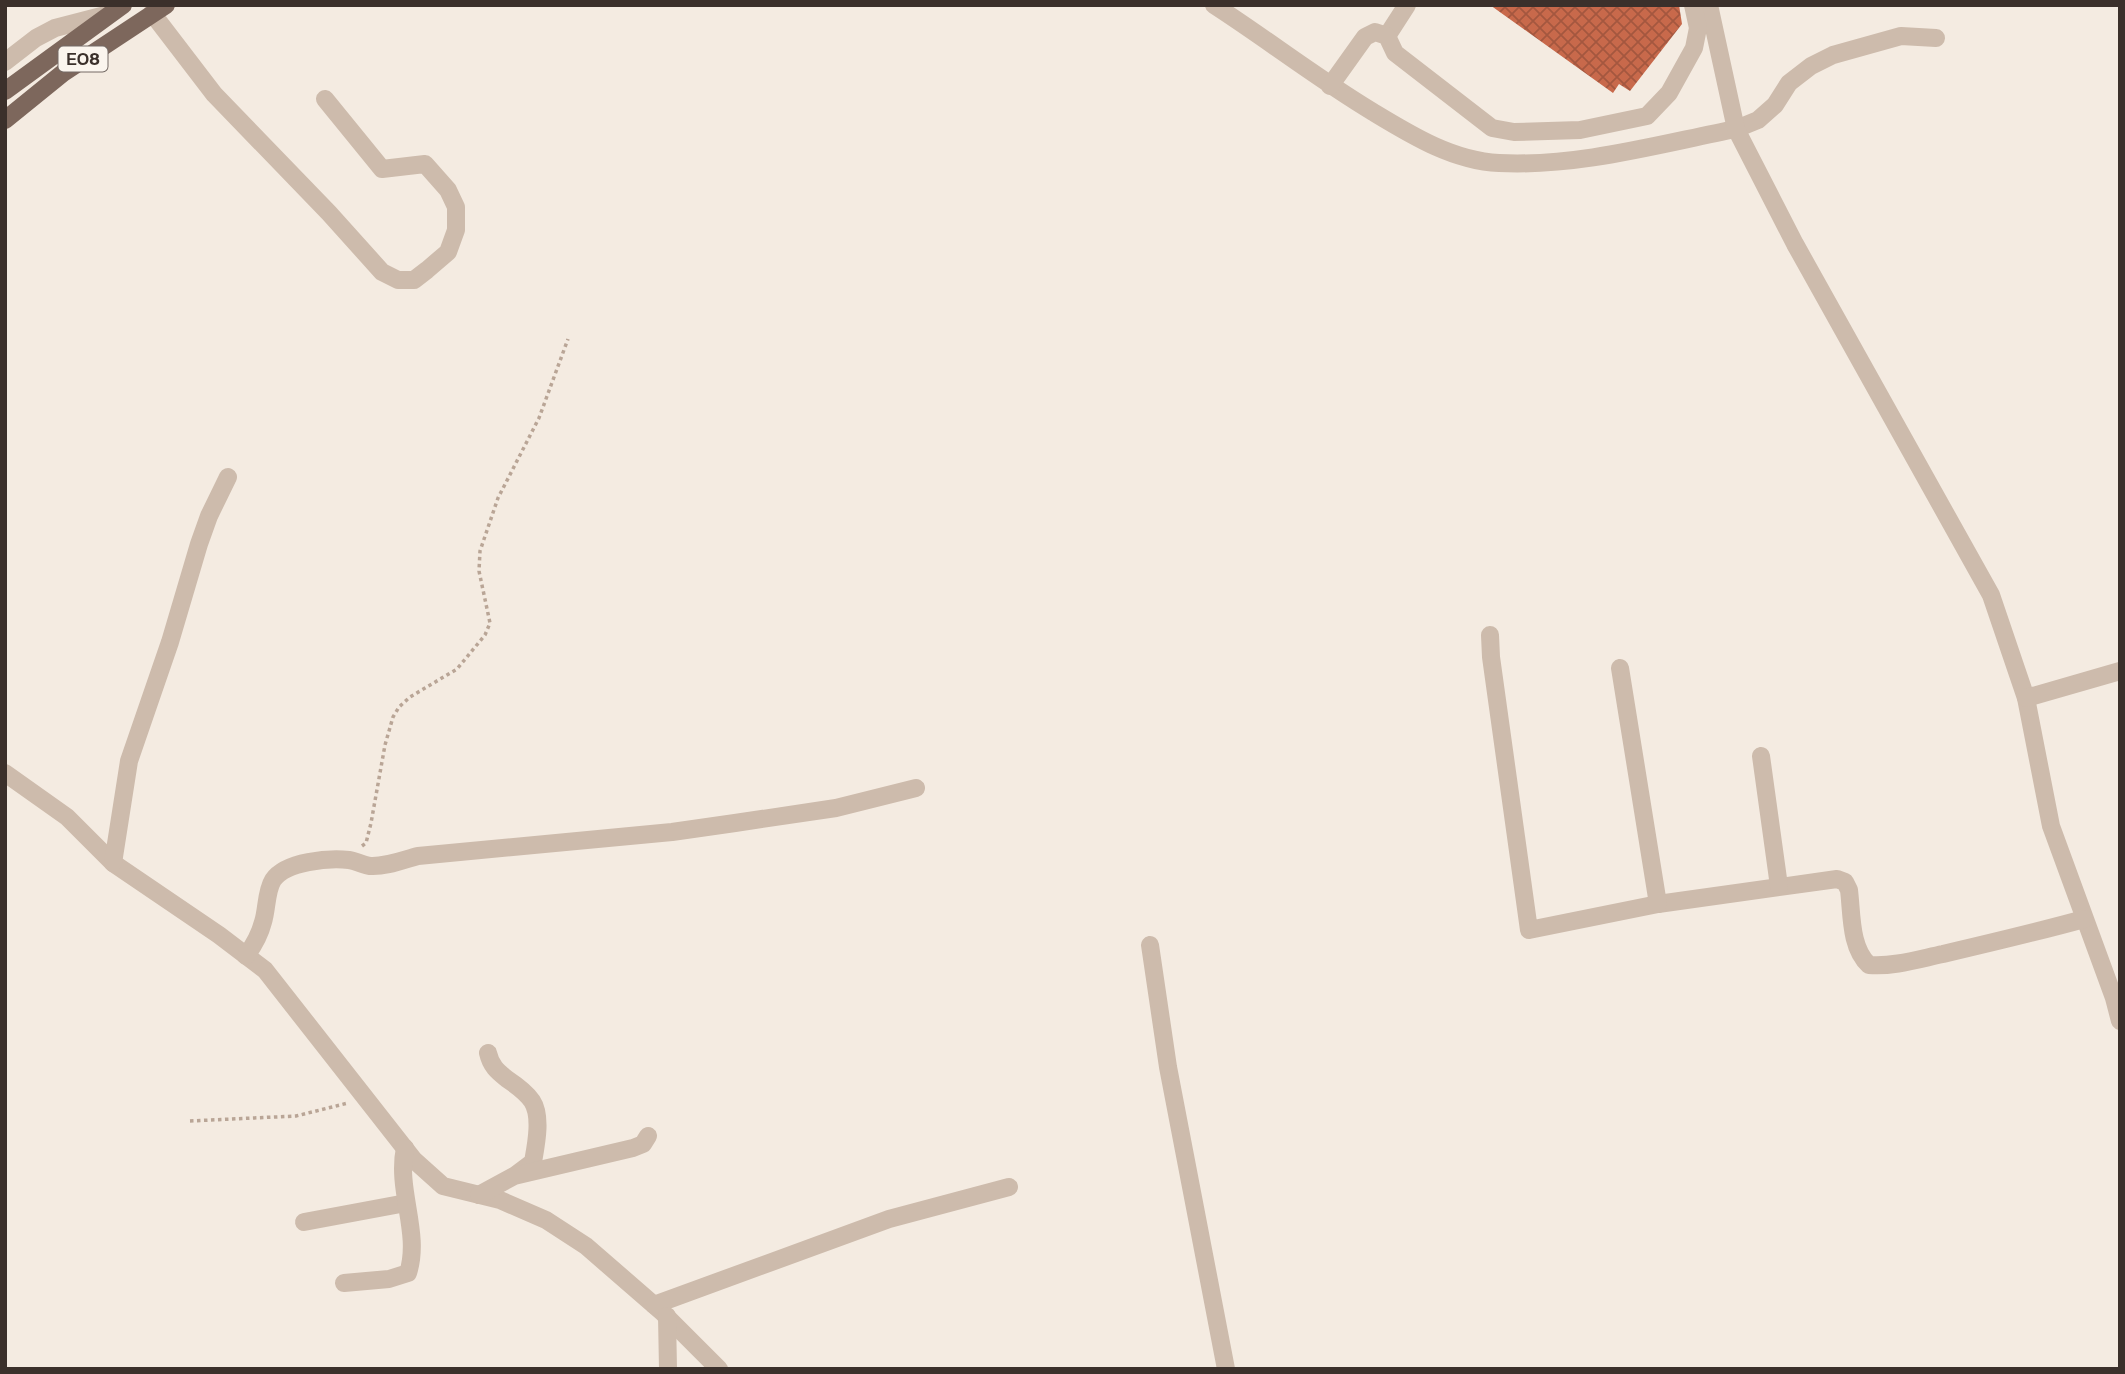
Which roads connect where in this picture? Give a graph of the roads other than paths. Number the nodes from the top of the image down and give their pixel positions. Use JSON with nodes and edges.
{"nodes":[{"id":1,"x":1214,"y":5,"type":"edge"},
{"id":2,"x":1407,"y":5,"type":"edge"},
{"id":3,"x":1693,"y":5,"type":"edge"},
{"id":4,"x":1709,"y":5,"type":"edge"},
{"id":5,"x":116,"y":9,"type":"edge"},
{"id":6,"x":159,"y":9,"type":"edge"},
{"id":7,"x":1387,"y":36,"type":"junction"},
{"id":8,"x":1936,"y":38,"type":"dead end"},
{"id":9,"x":5,"y":62,"type":"edge"},
{"id":10,"x":1330,"y":86,"type":"junction"},
{"id":11,"x":5,"y":92,"type":"edge"},
{"id":12,"x":325,"y":99,"type":"dead end"},
{"id":13,"x":5,"y":120,"type":"edge"},
{"id":14,"x":1736,"y":129,"type":"junction"},
{"id":15,"x":228,"y":477,"type":"dead end"},
{"id":16,"x":1490,"y":635,"type":"dead end"},
{"id":17,"x":1620,"y":668,"type":"dead end"},
{"id":18,"x":2120,"y":671,"type":"edge"},
{"id":19,"x":2026,"y":698,"type":"junction"},
{"id":20,"x":1760,"y":756,"type":"dead end"},
{"id":21,"x":5,"y":773,"type":"edge"},
{"id":22,"x":916,"y":788,"type":"dead end"},
{"id":23,"x":113,"y":863,"type":"junction"},
{"id":24,"x":1779,"y":886,"type":"junction"},
{"id":25,"x":1658,"y":904,"type":"junction"},
{"id":26,"x":2084,"y":919,"type":"junction"},
{"id":27,"x":1150,"y":945,"type":"dead end"},
{"id":28,"x":246,"y":956,"type":"junction"},
{"id":29,"x":2120,"y":1021,"type":"edge"},
{"id":30,"x":488,"y":1053,"type":"dead end"},
{"id":31,"x":648,"y":1136,"type":"dead end"},
{"id":32,"x":405,"y":1148,"type":"junction"},
{"id":33,"x":514,"y":1176,"type":"junction"},
{"id":34,"x":1009,"y":1187,"type":"dead end"},
{"id":35,"x":479,"y":1195,"type":"junction"},
{"id":36,"x":406,"y":1203,"type":"junction"},
{"id":37,"x":304,"y":1222,"type":"dead end"},
{"id":38,"x":344,"y":1283,"type":"dead end"},
{"id":39,"x":660,"y":1310,"type":"junction"},
{"id":40,"x":668,"y":1369,"type":"edge"},
{"id":41,"x":719,"y":1369,"type":"edge"},
{"id":42,"x":1226,"y":1369,"type":"edge"}],
"edges":[{"from":1,"to":10,"type":"street"},
{"from":2,"to":7,"type":"street"},
{"from":3,"to":7,"type":"street"},
{"from":4,"to":14,"type":"street"},
{"from":5,"to":9,"type":"street"},
{"from":5,"to":11,"type":"main road","number":"ΕΟ8"},
{"from":6,"to":12,"type":"street"},
{"from":6,"to":13,"type":"main road","number":"ΕΟ8"},
{"from":7,"to":10,"type":"street"},
{"from":8,"to":14,"type":"street"},
{"from":10,"to":14,"type":"street"},
{"from":14,"to":19,"type":"street"},
{"from":15,"to":23,"type":"street"},
{"from":16,"to":25,"type":"street"},
{"from":17,"to":25,"type":"street"},
{"from":18,"to":19,"type":"street"},
{"from":19,"to":26,"type":"street"},
{"from":20,"to":24,"type":"street"},
{"from":21,"to":23,"type":"street"},
{"from":22,"to":28,"type":"street"},
{"from":23,"to":28,"type":"street"},
{"from":24,"to":25,"type":"street"},
{"from":24,"to":26,"type":"street"},
{"from":26,"to":29,"type":"street"},
{"from":27,"to":42,"type":"street"},
{"from":28,"to":32,"type":"street"},
{"from":30,"to":33,"type":"street"},
{"from":31,"to":33,"type":"street"},
{"from":32,"to":35,"type":"street"},
{"from":32,"to":36,"type":"street"},
{"from":33,"to":35,"type":"street"},
{"from":34,"to":39,"type":"street"},
{"from":35,"to":39,"type":"street"},
{"from":36,"to":37,"type":"street"},
{"from":36,"to":38,"type":"street"},
{"from":39,"to":40,"type":"street"},
{"from":39,"to":41,"type":"street"}]}
